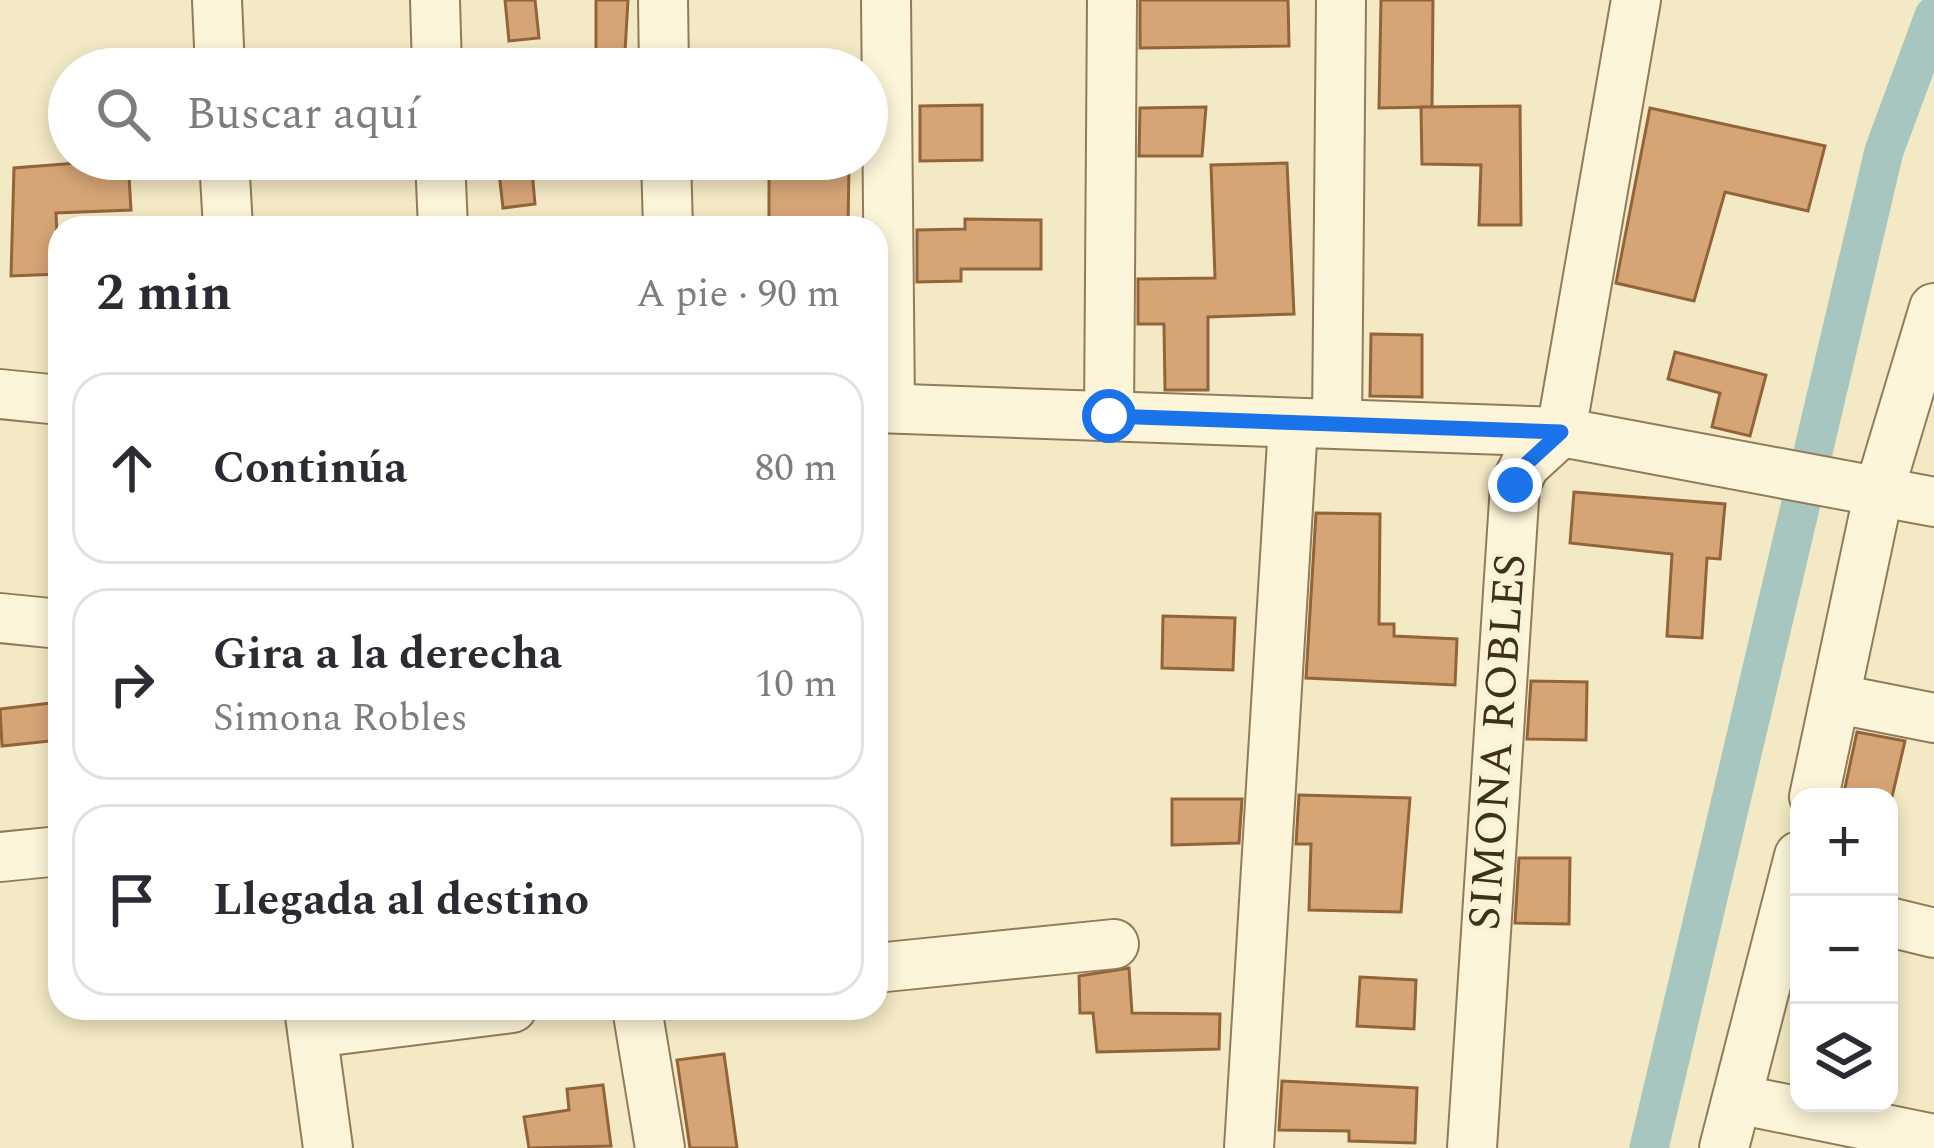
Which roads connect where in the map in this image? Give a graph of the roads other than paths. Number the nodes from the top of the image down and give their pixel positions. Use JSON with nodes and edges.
{"nodes":[{"id":1,"x":217,"y":0,"type":"edge"},
{"id":2,"x":435,"y":0,"type":"edge"},
{"id":3,"x":663,"y":0,"type":"edge"},
{"id":4,"x":886,"y":0,"type":"edge"},
{"id":5,"x":1112,"y":0,"type":"edge"},
{"id":6,"x":1341,"y":0,"type":"edge"},
{"id":7,"x":1636,"y":0,"type":"edge"},
{"id":8,"x":219,"y":48,"type":"edge"},
{"id":9,"x":436,"y":48,"type":"edge"},
{"id":10,"x":664,"y":48,"type":"edge"},
{"id":11,"x":886,"y":48,"type":"edge"},
{"id":12,"x":225,"y":180,"type":"edge"},
{"id":13,"x":441,"y":180,"type":"edge"},
{"id":14,"x":667,"y":180,"type":"edge"},
{"id":15,"x":885,"y":180,"type":"edge"},
{"id":16,"x":227,"y":216,"type":"edge"},
{"id":17,"x":442,"y":216,"type":"edge"},
{"id":18,"x":668,"y":216,"type":"edge"},
{"id":19,"x":884,"y":216,"type":"edge"},
{"id":20,"x":1934,"y":308,"type":"edge"},
{"id":21,"x":0,"y":394,"type":"edge"},
{"id":22,"x":48,"y":399,"type":"edge"},
{"id":23,"x":888,"y":408,"type":"edge"},
{"id":24,"x":1109,"y":416,"type":"junction"},
{"id":25,"x":1315,"y":425,"type":"junction"},
{"id":26,"x":1561,"y":432,"type":"junction"},
{"id":27,"x":1860,"y":487,"type":"junction"},
{"id":28,"x":1934,"y":502,"type":"edge"},
{"id":29,"x":0,"y":618,"type":"edge"},
{"id":30,"x":48,"y":623,"type":"edge"},
{"id":31,"x":1838,"y":699,"type":"junction"},
{"id":32,"x":1934,"y":718,"type":"edge"},
{"id":33,"x":1816,"y":788,"type":"edge"},
{"id":34,"x":48,"y":851,"type":"edge"},
{"id":35,"x":0,"y":856,"type":"edge"},
{"id":36,"x":1793,"y":896,"type":"edge"},
{"id":37,"x":1898,"y":924,"type":"edge"},
{"id":38,"x":1934,"y":933,"type":"edge"},
{"id":39,"x":1114,"y":944,"type":"dead end"},
{"id":40,"x":888,"y":967,"type":"edge"},
{"id":41,"x":640,"y":1020,"type":"edge"},
{"id":42,"x":311,"y":1021,"type":"edge"},
{"id":43,"x":1737,"y":1099,"type":"junction"},
{"id":44,"x":1934,"y":1139,"type":"edge"},
{"id":45,"x":328,"y":1148,"type":"edge"},
{"id":46,"x":660,"y":1148,"type":"edge"},
{"id":47,"x":1249,"y":1148,"type":"edge"},
{"id":48,"x":1472,"y":1148,"type":"edge"},
{"id":49,"x":1724,"y":1148,"type":"edge"}],
"edges":[{"from":1,"to":8,"type":"street"},
{"from":2,"to":9,"type":"street"},
{"from":3,"to":10,"type":"street"},
{"from":4,"to":11,"type":"street"},
{"from":5,"to":24,"type":"street"},
{"from":6,"to":25,"type":"street"},
{"from":7,"to":26,"type":"street"},
{"from":12,"to":16,"type":"street"},
{"from":13,"to":17,"type":"street"},
{"from":14,"to":18,"type":"street"},
{"from":15,"to":19,"type":"street"},
{"from":20,"to":27,"type":"street"},
{"from":21,"to":22,"type":"street"},
{"from":23,"to":24,"type":"street"},
{"from":24,"to":25,"type":"street"},
{"from":25,"to":26,"type":"street"},
{"from":25,"to":47,"type":"street"},
{"from":26,"to":27,"type":"street"},
{"from":26,"to":48,"type":"street","name":"SIMONA ROBLES"},
{"from":27,"to":28,"type":"street"},
{"from":27,"to":31,"type":"street"},
{"from":29,"to":30,"type":"street"},
{"from":31,"to":32,"type":"street"},
{"from":31,"to":33,"type":"street"},
{"from":34,"to":35,"type":"street"},
{"from":36,"to":43,"type":"street"},
{"from":37,"to":38,"type":"street"},
{"from":39,"to":40,"type":"street"},
{"from":41,"to":46,"type":"street"},
{"from":42,"to":45,"type":"street"},
{"from":43,"to":44,"type":"street"},
{"from":43,"to":49,"type":"street"}]}
